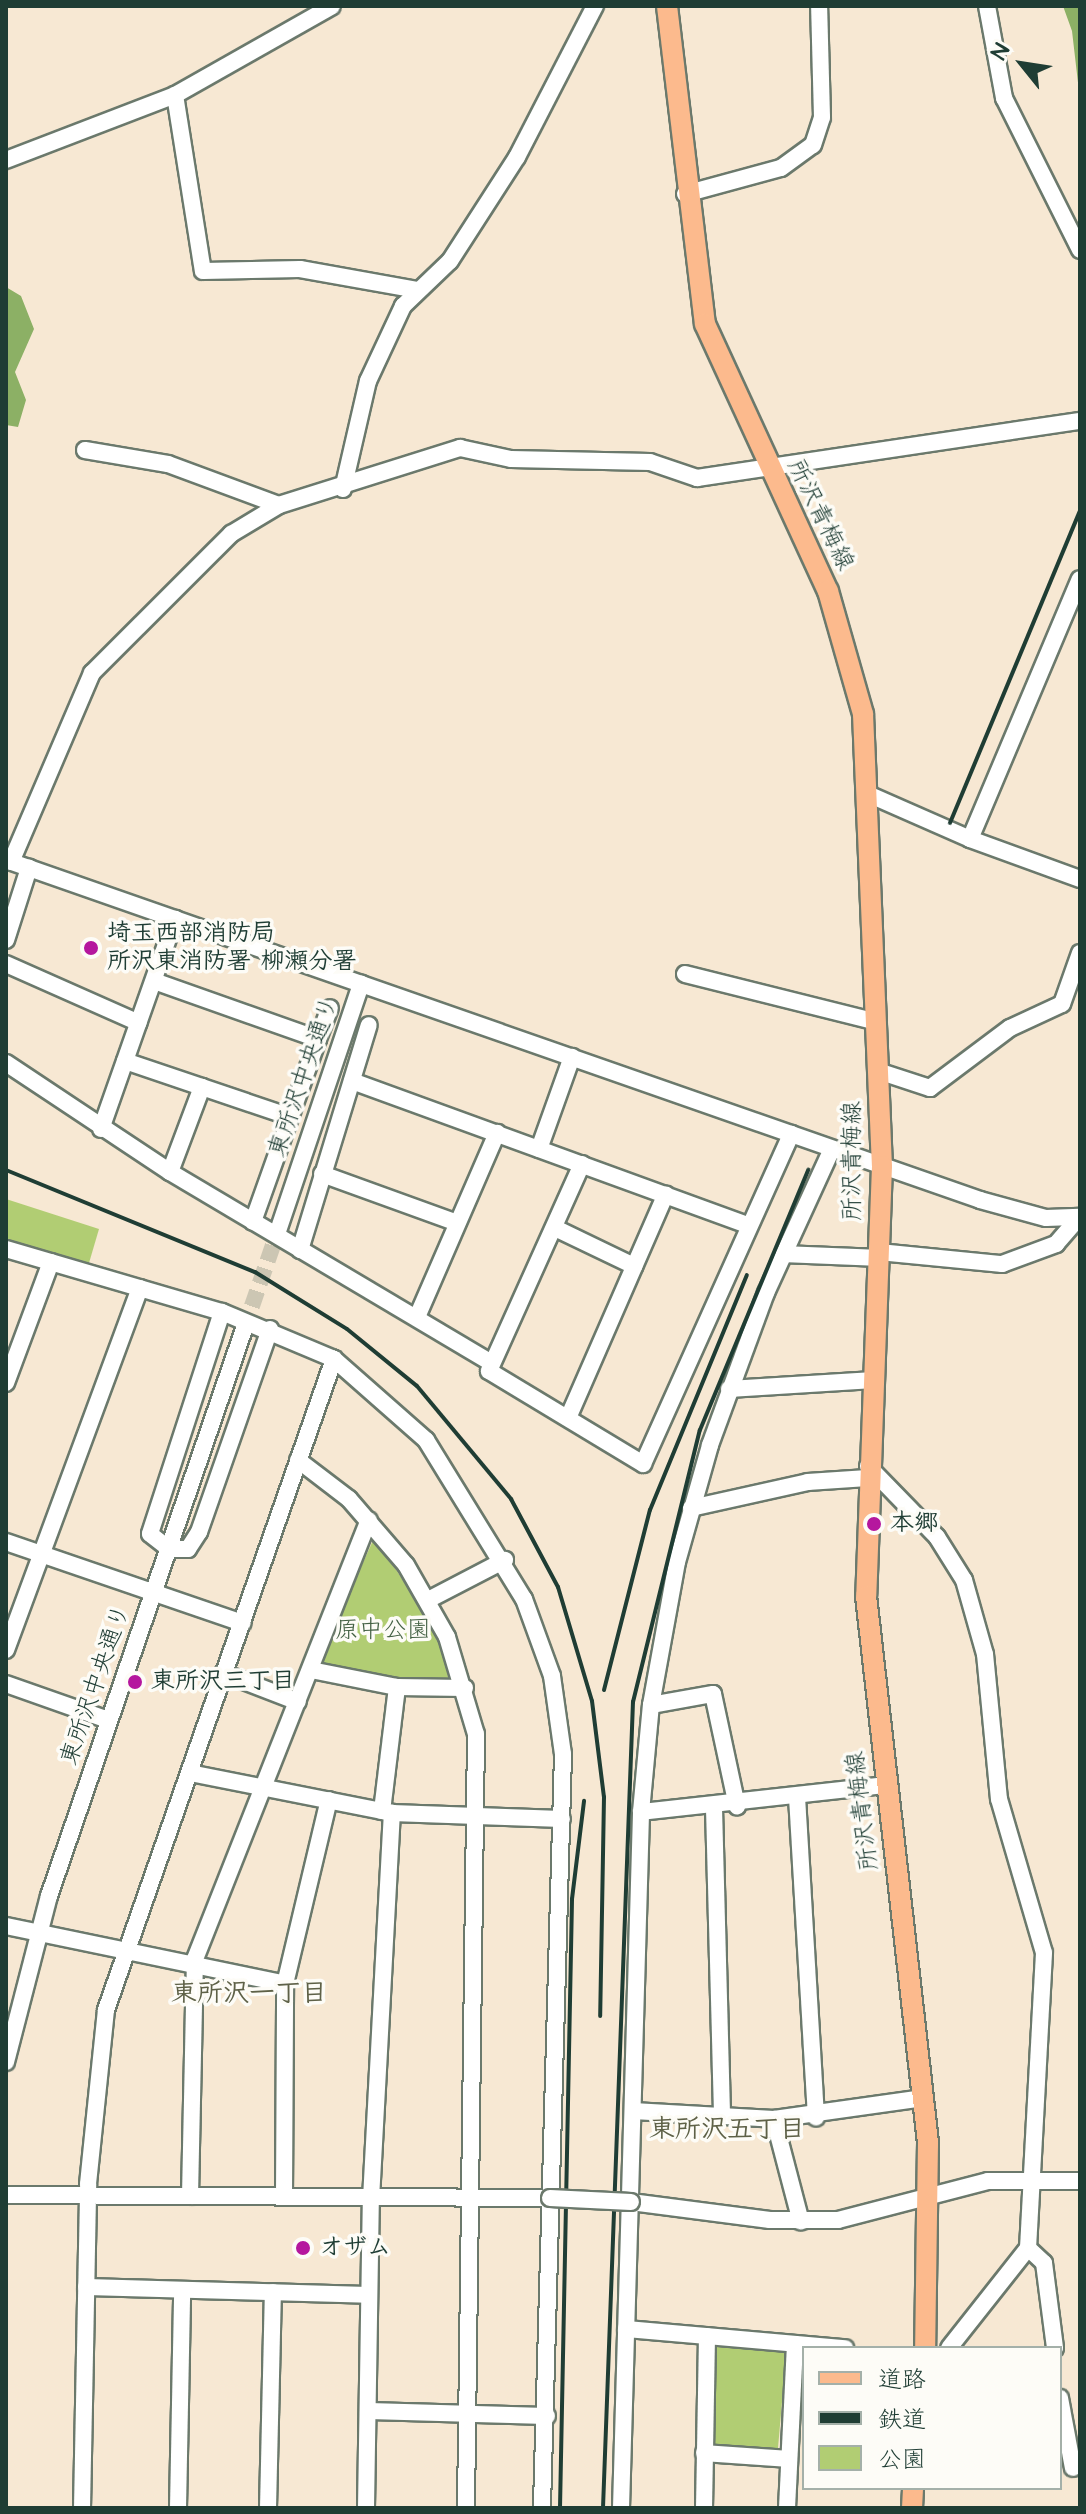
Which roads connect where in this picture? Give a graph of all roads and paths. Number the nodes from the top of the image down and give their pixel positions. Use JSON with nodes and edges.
{"nodes":[{"id":1,"x":332,"y":6,"type":"edge"},
{"id":2,"x":595,"y":6,"type":"edge"},
{"id":3,"x":667,"y":6,"type":"edge"},
{"id":4,"x":819,"y":6,"type":"edge"},
{"id":5,"x":987,"y":6,"type":"edge"},
{"id":6,"x":175,"y":95,"type":"junction"},
{"id":7,"x":6,"y":160,"type":"edge"},
{"id":8,"x":685,"y":194,"type":"junction"},
{"id":9,"x":1080,"y":250,"type":"edge"},
{"id":10,"x":418,"y":290,"type":"junction"},
{"id":11,"x":1080,"y":421,"type":"edge"},
{"id":12,"x":85,"y":450,"type":"dead end"},
{"id":13,"x":769,"y":468,"type":"junction"},
{"id":14,"x":343,"y":489,"type":"junction"},
{"id":15,"x":279,"y":505,"type":"junction"},
{"id":16,"x":1080,"y":579,"type":"edge"},
{"id":17,"x":870,"y":795,"type":"junction"},
{"id":18,"x":970,"y":839,"type":"junction"},
{"id":19,"x":8,"y":861,"type":"edge"},
{"id":20,"x":29,"y":868,"type":"junction"},
{"id":21,"x":1080,"y":879,"type":"edge"},
{"id":22,"x":175,"y":919,"type":"junction"},
{"id":23,"x":6,"y":940,"type":"edge"},
{"id":24,"x":1080,"y":953,"type":"edge"},
{"id":25,"x":6,"y":964,"type":"edge"},
{"id":26,"x":685,"y":974,"type":"dead end"},
{"id":27,"x":154,"y":981,"type":"junction"},
{"id":28,"x":361,"y":984,"type":"junction"},
{"id":29,"x":330,"y":1008,"type":"dead end"},
{"id":30,"x":877,"y":1022,"type":"junction"},
{"id":31,"x":139,"y":1023,"type":"junction"},
{"id":32,"x":369,"y":1025,"type":"dead end"},
{"id":33,"x":318,"y":1039,"type":"junction"},
{"id":34,"x":572,"y":1057,"type":"junction"},
{"id":35,"x":125,"y":1061,"type":"junction"},
{"id":36,"x":6,"y":1063,"type":"edge"},
{"id":37,"x":878,"y":1071,"type":"junction"},
{"id":38,"x":352,"y":1081,"type":"junction"},
{"id":39,"x":202,"y":1087,"type":"junction"},
{"id":40,"x":290,"y":1117,"type":"junction"},
{"id":41,"x":101,"y":1129,"type":"junction"},
{"id":42,"x":497,"y":1133,"type":"junction"},
{"id":43,"x":791,"y":1134,"type":"junction"},
{"id":44,"x":539,"y":1149,"type":"junction"},
{"id":45,"x":832,"y":1149,"type":"junction"},
{"id":46,"x":582,"y":1164,"type":"junction"},
{"id":47,"x":882,"y":1166,"type":"junction"},
{"id":48,"x":170,"y":1172,"type":"junction"},
{"id":49,"x":322,"y":1174,"type":"junction"},
{"id":50,"x":666,"y":1194,"type":"junction"},
{"id":51,"x":1079,"y":1217,"type":"edge"},
{"id":52,"x":253,"y":1222,"type":"junction"},
{"id":53,"x":457,"y":1223,"type":"junction"},
{"id":54,"x":747,"y":1225,"type":"junction"},
{"id":55,"x":555,"y":1228,"type":"junction"},
{"id":56,"x":278,"y":1231,"type":"tunnel mouth"},
{"id":57,"x":6,"y":1249,"type":"edge"},
{"id":58,"x":300,"y":1250,"type":"junction"},
{"id":59,"x":784,"y":1254,"type":"junction"},
{"id":60,"x":879,"y":1255,"type":"junction"},
{"id":61,"x":51,"y":1262,"type":"junction"},
{"id":62,"x":634,"y":1266,"type":"junction"},
{"id":63,"x":140,"y":1288,"type":"junction"},
{"id":64,"x":222,"y":1312,"type":"junction"},
{"id":65,"x":417,"y":1317,"type":"junction"},
{"id":66,"x":244,"y":1329,"type":"tunnel mouth"},
{"id":67,"x":270,"y":1329,"type":"junction"},
{"id":68,"x":334,"y":1359,"type":"junction"},
{"id":69,"x":492,"y":1363,"type":"junction"},
{"id":70,"x":874,"y":1380,"type":"junction"},
{"id":71,"x":6,"y":1383,"type":"edge"},
{"id":72,"x":729,"y":1389,"type":"junction"},
{"id":73,"x":568,"y":1418,"type":"junction"},
{"id":74,"x":298,"y":1460,"type":"junction"},
{"id":75,"x":867,"y":1472,"type":"junction"},
{"id":76,"x":691,"y":1508,"type":"junction"},
{"id":77,"x":369,"y":1520,"type":"junction"},
{"id":78,"x":6,"y":1542,"type":"edge"},
{"id":79,"x":169,"y":1549,"type":"junction"},
{"id":80,"x":41,"y":1554,"type":"junction"},
{"id":81,"x":505,"y":1560,"type":"junction"},
{"id":82,"x":154,"y":1592,"type":"junction"},
{"id":83,"x":428,"y":1600,"type":"junction"},
{"id":84,"x":242,"y":1623,"type":"junction"},
{"id":85,"x":6,"y":1650,"type":"edge"},
{"id":86,"x":311,"y":1670,"type":"junction"},
{"id":87,"x":223,"y":1673,"type":"junction"},
{"id":88,"x":6,"y":1684,"type":"edge"},
{"id":89,"x":397,"y":1687,"type":"junction"},
{"id":90,"x":465,"y":1688,"type":"junction"},
{"id":91,"x":298,"y":1702,"type":"junction"},
{"id":92,"x":651,"y":1705,"type":"junction"},
{"id":93,"x":108,"y":1720,"type":"junction"},
{"id":94,"x":190,"y":1773,"type":"junction"},
{"id":95,"x":886,"y":1785,"type":"junction"},
{"id":96,"x":264,"y":1788,"type":"junction"},
{"id":97,"x":797,"y":1797,"type":"junction"},
{"id":98,"x":329,"y":1800,"type":"junction"},
{"id":99,"x":737,"y":1806,"type":"junction"},
{"id":100,"x":714,"y":1808,"type":"junction"},
{"id":101,"x":387,"y":1812,"type":"junction"},
{"id":102,"x":641,"y":1812,"type":"junction"},
{"id":103,"x":477,"y":1816,"type":"junction"},
{"id":104,"x":562,"y":1819,"type":"junction"},
{"id":105,"x":6,"y":1926,"type":"edge"},
{"id":106,"x":37,"y":1937,"type":"junction"},
{"id":107,"x":124,"y":1953,"type":"junction"},
{"id":108,"x":193,"y":1965,"type":"junction"},
{"id":109,"x":285,"y":1984,"type":"junction"},
{"id":110,"x":6,"y":2062,"type":"edge"},
{"id":111,"x":924,"y":2098,"type":"junction"},
{"id":112,"x":633,"y":2111,"type":"junction"},
{"id":113,"x":722,"y":2116,"type":"junction"},
{"id":114,"x":816,"y":2117,"type":"junction"},
{"id":115,"x":774,"y":2119,"type":"junction"},
{"id":116,"x":1032,"y":2181,"type":"junction"},
{"id":117,"x":1080,"y":2181,"type":"edge"},
{"id":118,"x":6,"y":2195,"type":"edge"},
{"id":119,"x":931,"y":2195,"type":"junction"},
{"id":120,"x":88,"y":2196,"type":"junction"},
{"id":121,"x":190,"y":2196,"type":"junction"},
{"id":122,"x":284,"y":2197,"type":"junction"},
{"id":123,"x":550,"y":2198,"type":"junction"},
{"id":124,"x":371,"y":2199,"type":"junction"},
{"id":125,"x":472,"y":2199,"type":"junction"},
{"id":126,"x":631,"y":2202,"type":"junction"},
{"id":127,"x":801,"y":2222,"type":"junction"},
{"id":128,"x":1028,"y":2248,"type":"junction"},
{"id":129,"x":86,"y":2287,"type":"junction"},
{"id":130,"x":182,"y":2290,"type":"junction"},
{"id":131,"x":273,"y":2292,"type":"junction"},
{"id":132,"x":369,"y":2295,"type":"junction"},
{"id":133,"x":626,"y":2329,"type":"junction"},
{"id":134,"x":707,"y":2336,"type":"junction"},
{"id":135,"x":795,"y":2344,"type":"junction"},
{"id":136,"x":820,"y":2346,"type":"edge"},
{"id":137,"x":925,"y":2346,"type":"edge"},
{"id":138,"x":951,"y":2346,"type":"edge"},
{"id":139,"x":1055,"y":2346,"type":"edge"},
{"id":140,"x":1062,"y":2409,"type":"edge"},
{"id":141,"x":368,"y":2411,"type":"junction"},
{"id":142,"x":468,"y":2415,"type":"junction"},
{"id":143,"x":547,"y":2416,"type":"junction"},
{"id":144,"x":704,"y":2453,"type":"junction"},
{"id":145,"x":789,"y":2459,"type":"junction"},
{"id":146,"x":1073,"y":2468,"type":"dead end"},
{"id":147,"x":82,"y":2508,"type":"edge"},
{"id":148,"x":178,"y":2508,"type":"edge"},
{"id":149,"x":268,"y":2508,"type":"edge"},
{"id":150,"x":366,"y":2508,"type":"edge"},
{"id":151,"x":466,"y":2508,"type":"edge"},
{"id":152,"x":542,"y":2508,"type":"edge"},
{"id":153,"x":621,"y":2508,"type":"edge"},
{"id":154,"x":704,"y":2508,"type":"edge"},
{"id":155,"x":787,"y":2508,"type":"edge"}],
"edges":[{"from":1,"to":6,"type":"street"},
{"from":2,"to":10,"type":"street"},
{"from":3,"to":8,"type":"main road","name":"所沢青梅線"},
{"from":4,"to":8,"type":"street"},
{"from":5,"to":9,"type":"street"},
{"from":6,"to":7,"type":"street"},
{"from":6,"to":10,"type":"street"},
{"from":8,"to":13,"type":"main road","name":"所沢青梅線"},
{"from":10,"to":14,"type":"street"},
{"from":11,"to":13,"type":"street"},
{"from":12,"to":15,"type":"street"},
{"from":13,"to":14,"type":"street"},
{"from":13,"to":17,"type":"main road","name":"所沢青梅線"},
{"from":14,"to":15,"type":"street"},
{"from":15,"to":19,"type":"street"},
{"from":16,"to":18,"type":"street"},
{"from":17,"to":18,"type":"street"},
{"from":17,"to":30,"type":"main road","name":"所沢青梅線"},
{"from":18,"to":21,"type":"street"},
{"from":19,"to":20,"type":"street"},
{"from":20,"to":22,"type":"street"},
{"from":20,"to":23,"type":"street"},
{"from":22,"to":27,"type":"street"},
{"from":22,"to":28,"type":"street"},
{"from":24,"to":37,"type":"street"},
{"from":25,"to":31,"type":"street"},
{"from":26,"to":30,"type":"street"},
{"from":27,"to":31,"type":"street"},
{"from":27,"to":33,"type":"street"},
{"from":28,"to":34,"type":"street"},
{"from":28,"to":56,"type":"street","name":"東所沢中央通り"},
{"from":29,"to":33,"type":"street"},
{"from":30,"to":37,"type":"main road","name":"所沢青梅線"},
{"from":31,"to":35,"type":"street"},
{"from":32,"to":38,"type":"street"},
{"from":33,"to":40,"type":"street"},
{"from":34,"to":43,"type":"street"},
{"from":34,"to":44,"type":"street"},
{"from":35,"to":39,"type":"street"},
{"from":35,"to":41,"type":"street"},
{"from":36,"to":41,"type":"street"},
{"from":37,"to":47,"type":"main road","name":"所沢青梅線"},
{"from":38,"to":42,"type":"street"},
{"from":38,"to":49,"type":"street"},
{"from":39,"to":40,"type":"street"},
{"from":39,"to":48,"type":"street"},
{"from":40,"to":52,"type":"street"},
{"from":41,"to":48,"type":"street"},
{"from":42,"to":44,"type":"street"},
{"from":42,"to":53,"type":"street"},
{"from":43,"to":45,"type":"street"},
{"from":43,"to":54,"type":"street"},
{"from":44,"to":46,"type":"street"},
{"from":45,"to":47,"type":"street"},
{"from":45,"to":59,"type":"street"},
{"from":46,"to":50,"type":"street"},
{"from":46,"to":55,"type":"street"},
{"from":47,"to":51,"type":"street"},
{"from":47,"to":60,"type":"main road","name":"所沢青梅線"},
{"from":48,"to":52,"type":"street"},
{"from":49,"to":53,"type":"street"},
{"from":49,"to":58,"type":"street"},
{"from":50,"to":54,"type":"street"},
{"from":50,"to":62,"type":"street"},
{"from":51,"to":60,"type":"street"},
{"from":52,"to":58,"type":"street"},
{"from":53,"to":65,"type":"street"},
{"from":54,"to":73,"type":"street"},
{"from":55,"to":62,"type":"street"},
{"from":55,"to":69,"type":"street"},
{"from":57,"to":61,"type":"street"},
{"from":58,"to":65,"type":"street"},
{"from":59,"to":60,"type":"street"},
{"from":59,"to":72,"type":"street"},
{"from":60,"to":70,"type":"main road","name":"所沢青梅線"},
{"from":61,"to":63,"type":"street"},
{"from":61,"to":71,"type":"street"},
{"from":62,"to":73,"type":"street"},
{"from":63,"to":64,"type":"street"},
{"from":63,"to":80,"type":"street"},
{"from":64,"to":67,"type":"street"},
{"from":64,"to":79,"type":"street"},
{"from":65,"to":69,"type":"street"},
{"from":66,"to":79,"type":"street","name":"東所沢中央通り"},
{"from":67,"to":68,"type":"street"},
{"from":67,"to":79,"type":"street"},
{"from":68,"to":74,"type":"street"},
{"from":68,"to":81,"type":"street"},
{"from":69,"to":73,"type":"street"},
{"from":70,"to":72,"type":"street"},
{"from":70,"to":75,"type":"main road","name":"所沢青梅線"},
{"from":72,"to":76,"type":"street"},
{"from":74,"to":77,"type":"street"},
{"from":74,"to":84,"type":"street"},
{"from":75,"to":76,"type":"street"},
{"from":75,"to":95,"type":"main road","name":"所沢青梅線"},
{"from":75,"to":116,"type":"street"},
{"from":76,"to":92,"type":"street"},
{"from":77,"to":83,"type":"street"},
{"from":77,"to":86,"type":"street"},
{"from":78,"to":80,"type":"street"},
{"from":79,"to":82,"type":"street","name":"東所沢中央通り"},
{"from":80,"to":82,"type":"street"},
{"from":80,"to":85,"type":"street"},
{"from":81,"to":83,"type":"street"},
{"from":81,"to":104,"type":"street"},
{"from":82,"to":84,"type":"street"},
{"from":82,"to":93,"type":"street","name":"東所沢中央通り"},
{"from":83,"to":90,"type":"street"},
{"from":84,"to":87,"type":"street"},
{"from":86,"to":89,"type":"street"},
{"from":86,"to":91,"type":"street"},
{"from":87,"to":91,"type":"street"},
{"from":87,"to":94,"type":"street"},
{"from":88,"to":93,"type":"street"},
{"from":89,"to":90,"type":"street"},
{"from":89,"to":101,"type":"street"},
{"from":90,"to":103,"type":"street"},
{"from":91,"to":96,"type":"street"},
{"from":92,"to":99,"type":"street"},
{"from":92,"to":102,"type":"street"},
{"from":93,"to":106,"type":"street","name":"東所沢中央通り"},
{"from":94,"to":96,"type":"street"},
{"from":94,"to":107,"type":"street"},
{"from":95,"to":97,"type":"street"},
{"from":95,"to":111,"type":"main road","name":"所沢青梅線"},
{"from":96,"to":98,"type":"street"},
{"from":96,"to":108,"type":"street"},
{"from":97,"to":99,"type":"street"},
{"from":97,"to":114,"type":"street"},
{"from":98,"to":101,"type":"street"},
{"from":98,"to":109,"type":"street"},
{"from":99,"to":100,"type":"street"},
{"from":100,"to":102,"type":"street"},
{"from":100,"to":113,"type":"street"},
{"from":101,"to":103,"type":"street"},
{"from":101,"to":124,"type":"street"},
{"from":102,"to":112,"type":"street"},
{"from":103,"to":104,"type":"street"},
{"from":103,"to":125,"type":"street"},
{"from":104,"to":123,"type":"street"},
{"from":105,"to":106,"type":"street"},
{"from":106,"to":107,"type":"street"},
{"from":106,"to":110,"type":"street","name":"東所沢中央通り"},
{"from":107,"to":108,"type":"street"},
{"from":107,"to":120,"type":"street"},
{"from":108,"to":109,"type":"street"},
{"from":108,"to":121,"type":"street"},
{"from":109,"to":122,"type":"street"},
{"from":111,"to":114,"type":"street"},
{"from":111,"to":119,"type":"main road","name":"所沢青梅線"},
{"from":112,"to":113,"type":"street"},
{"from":112,"to":126,"type":"street"},
{"from":113,"to":115,"type":"street"},
{"from":114,"to":115,"type":"street"},
{"from":115,"to":127,"type":"street"},
{"from":116,"to":117,"type":"street"},
{"from":116,"to":119,"type":"street"},
{"from":116,"to":128,"type":"street"},
{"from":118,"to":120,"type":"street"},
{"from":119,"to":127,"type":"street"},
{"from":119,"to":137,"type":"main road","name":"所沢青梅線"},
{"from":120,"to":121,"type":"street"},
{"from":120,"to":129,"type":"street"},
{"from":121,"to":122,"type":"street"},
{"from":122,"to":124,"type":"street"},
{"from":123,"to":125,"type":"street"},
{"from":123,"to":126,"type":"street","bridge":true},
{"from":123,"to":143,"type":"street"},
{"from":124,"to":125,"type":"street"},
{"from":124,"to":132,"type":"street"},
{"from":125,"to":142,"type":"street"},
{"from":126,"to":127,"type":"street"},
{"from":126,"to":133,"type":"street"},
{"from":128,"to":138,"type":"street"},
{"from":128,"to":139,"type":"street"},
{"from":129,"to":130,"type":"street"},
{"from":129,"to":147,"type":"street"},
{"from":130,"to":131,"type":"street"},
{"from":130,"to":148,"type":"street"},
{"from":131,"to":132,"type":"street"},
{"from":131,"to":149,"type":"street"},
{"from":132,"to":141,"type":"street"},
{"from":133,"to":134,"type":"street"},
{"from":133,"to":153,"type":"street"},
{"from":134,"to":135,"type":"street"},
{"from":134,"to":144,"type":"street"},
{"from":135,"to":136,"type":"street"},
{"from":135,"to":145,"type":"street"},
{"from":140,"to":146,"type":"street"},
{"from":141,"to":142,"type":"street"},
{"from":141,"to":150,"type":"street"},
{"from":142,"to":143,"type":"street"},
{"from":142,"to":151,"type":"street"},
{"from":143,"to":152,"type":"street"},
{"from":144,"to":145,"type":"street"},
{"from":144,"to":154,"type":"street"},
{"from":145,"to":155,"type":"street"}]}
